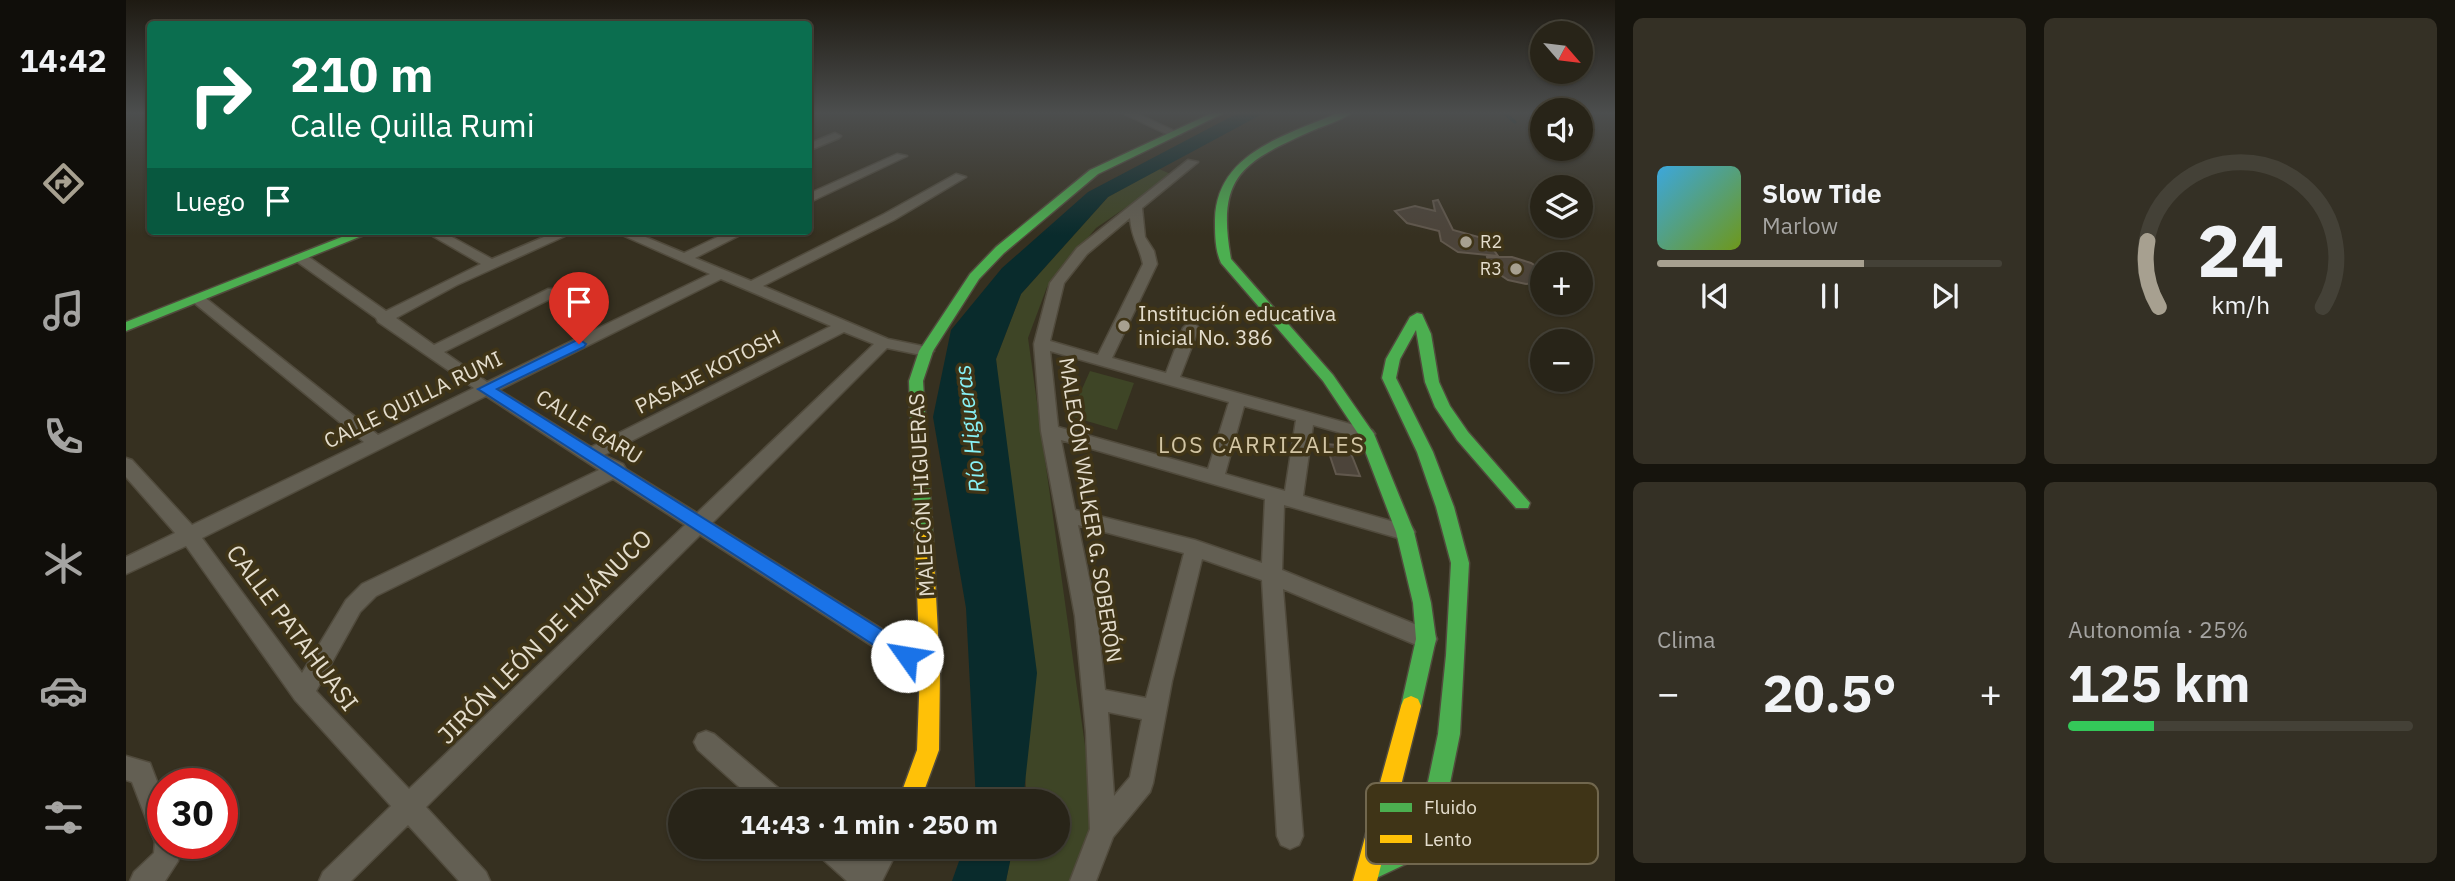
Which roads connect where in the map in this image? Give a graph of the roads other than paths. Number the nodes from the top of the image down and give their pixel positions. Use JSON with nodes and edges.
{"nodes":[{"id":1,"x":1131,"y":153,"type":"edge"},
{"id":2,"x":1261,"y":153,"type":"edge"},
{"id":3,"x":901,"y":156,"type":"dead end"},
{"id":4,"x":1192,"y":163,"type":"dead end"},
{"id":5,"x":960,"y":177,"type":"dead end"},
{"id":6,"x":812,"y":198,"type":"edge"},
{"id":7,"x":1136,"y":207,"type":"junction"},
{"id":8,"x":1108,"y":229,"type":"junction"},
{"id":9,"x":358,"y":235,"type":"edge"},
{"id":10,"x":438,"y":235,"type":"edge"},
{"id":11,"x":560,"y":235,"type":"edge"},
{"id":12,"x":629,"y":235,"type":"edge"},
{"id":13,"x":733,"y":235,"type":"edge"},
{"id":14,"x":1138,"y":237,"type":"junction"},
{"id":15,"x":301,"y":258,"type":"junction"},
{"id":16,"x":682,"y":259,"type":"junction"},
{"id":17,"x":492,"y":265,"type":"junction"},
{"id":18,"x":719,"y":275,"type":"junction"},
{"id":19,"x":751,"y":287,"type":"junction"},
{"id":20,"x":553,"y":292,"type":"dead end"},
{"id":21,"x":198,"y":299,"type":"junction"},
{"id":22,"x":383,"y":319,"type":"junction"},
{"id":23,"x":843,"y":326,"type":"junction"},
{"id":24,"x":126,"y":327,"type":"edge"},
{"id":25,"x":1191,"y":328,"type":"dead end"},
{"id":26,"x":884,"y":343,"type":"junction"},
{"id":27,"x":1042,"y":344,"type":"junction"},
{"id":28,"x":926,"y":351,"type":"junction"},
{"id":29,"x":432,"y":352,"type":"junction"},
{"id":30,"x":1103,"y":361,"type":"junction"},
{"id":31,"x":1171,"y":380,"type":"junction"},
{"id":32,"x":486,"y":389,"type":"junction"},
{"id":33,"x":1238,"y":399,"type":"junction"},
{"id":34,"x":1305,"y":418,"type":"junction"},
{"id":35,"x":1050,"y":431,"type":"junction"},
{"id":36,"x":1366,"y":434,"type":"junction"},
{"id":37,"x":377,"y":443,"type":"junction"},
{"id":38,"x":592,"y":454,"type":"junction"},
{"id":39,"x":126,"y":465,"type":"edge"},
{"id":40,"x":617,"y":470,"type":"junction"},
{"id":41,"x":1215,"y":476,"type":"junction"},
{"id":42,"x":1284,"y":496,"type":"junction"},
{"id":43,"x":1522,"y":503,"type":"dead end"},
{"id":44,"x":1067,"y":515,"type":"junction"},
{"id":45,"x":697,"y":523,"type":"junction"},
{"id":46,"x":1405,"y":533,"type":"junction"},
{"id":47,"x":190,"y":536,"type":"junction"},
{"id":48,"x":1195,"y":548,"type":"junction"},
{"id":49,"x":126,"y":566,"type":"edge"},
{"id":50,"x":1272,"y":575,"type":"junction"},
{"id":51,"x":1426,"y":639,"type":"junction"},
{"id":52,"x":930,"y":671,"type":"junction"},
{"id":53,"x":303,"y":693,"type":"junction"},
{"id":54,"x":1094,"y":699,"type":"junction"},
{"id":55,"x":1155,"y":711,"type":"junction"},
{"id":56,"x":706,"y":742,"type":"dead end"},
{"id":57,"x":126,"y":768,"type":"edge"},
{"id":58,"x":1393,"y":783,"type":"edge"},
{"id":59,"x":1439,"y":783,"type":"edge"},
{"id":60,"x":147,"y":788,"type":"edge"},
{"id":61,"x":760,"y":789,"type":"edge"},
{"id":62,"x":914,"y":789,"type":"edge"},
{"id":63,"x":408,"y":809,"type":"junction"},
{"id":64,"x":1102,"y":829,"type":"junction"},
{"id":65,"x":1290,"y":836,"type":"dead end"},
{"id":66,"x":165,"y":859,"type":"edge"},
{"id":67,"x":842,"y":859,"type":"edge"},
{"id":68,"x":879,"y":859,"type":"edge"},
{"id":69,"x":1386,"y":864,"type":"edge"},
{"id":70,"x":1368,"y":875,"type":"edge"},
{"id":71,"x":143,"y":881,"type":"edge"},
{"id":72,"x":332,"y":881,"type":"edge"},
{"id":73,"x":477,"y":881,"type":"edge"},
{"id":74,"x":867,"y":881,"type":"edge"},
{"id":75,"x":1083,"y":881,"type":"edge"}],
"edges":[{"from":1,"to":28,"type":"main road","name":"MALECÓN HIGUERAS"},
{"from":2,"to":36,"type":"main road"},
{"from":3,"to":6,"type":"street"},
{"from":4,"to":7,"type":"street","name":"MALECÓN WALKER G. SOBERÓN"},
{"from":5,"to":19,"type":"street"},
{"from":7,"to":8,"type":"street","name":"MALECÓN WALKER G. SOBERÓN"},
{"from":7,"to":14,"type":"street"},
{"from":8,"to":14,"type":"street"},
{"from":8,"to":27,"type":"street","name":"MALECÓN WALKER G. SOBERÓN"},
{"from":9,"to":15,"type":"main road"},
{"from":10,"to":17,"type":"street"},
{"from":11,"to":17,"type":"street"},
{"from":12,"to":16,"type":"street"},
{"from":13,"to":16,"type":"street"},
{"from":14,"to":30,"type":"street"},
{"from":15,"to":21,"type":"main road"},
{"from":15,"to":22,"type":"street","name":"CALLE GARU"},
{"from":16,"to":18,"type":"street"},
{"from":17,"to":22,"type":"street"},
{"from":18,"to":19,"type":"street"},
{"from":18,"to":32,"type":"street","name":"CALLE QUILLA RUMI"},
{"from":19,"to":23,"type":"street"},
{"from":20,"to":29,"type":"street"},
{"from":21,"to":24,"type":"main road"},
{"from":21,"to":37,"type":"street"},
{"from":22,"to":29,"type":"street","name":"CALLE GARU"},
{"from":23,"to":26,"type":"street"},
{"from":23,"to":38,"type":"street","name":"PASAJE KOTOSH"},
{"from":25,"to":31,"type":"street"},
{"from":26,"to":28,"type":"street"},
{"from":26,"to":45,"type":"street","name":"JIRÓN LEÓN DE HUÁNUCO"},
{"from":27,"to":30,"type":"street"},
{"from":27,"to":35,"type":"street","name":"MALECÓN WALKER G. SOBERÓN"},
{"from":28,"to":52,"type":"main road","name":"MALECÓN HIGUERAS"},
{"from":29,"to":32,"type":"street","name":"CALLE GARU"},
{"from":30,"to":31,"type":"street"},
{"from":31,"to":33,"type":"street"},
{"from":32,"to":37,"type":"street","name":"CALLE QUILLA RUMI"},
{"from":32,"to":38,"type":"street","name":"CALLE GARU"},
{"from":33,"to":34,"type":"street"},
{"from":33,"to":41,"type":"street"},
{"from":34,"to":36,"type":"street"},
{"from":34,"to":42,"type":"street"},
{"from":35,"to":41,"type":"street"},
{"from":35,"to":44,"type":"street","name":"MALECÓN WALKER G. SOBERÓN"},
{"from":36,"to":46,"type":"main road"},
{"from":37,"to":47,"type":"street","name":"CALLE QUILLA RUMI"},
{"from":38,"to":40,"type":"street","name":"CALLE GARU"},
{"from":39,"to":47,"type":"street","name":"CALLE PATAHUASI"},
{"from":40,"to":45,"type":"street","name":"CALLE GARU"},
{"from":40,"to":53,"type":"street"},
{"from":41,"to":42,"type":"street"},
{"from":42,"to":46,"type":"street"},
{"from":42,"to":50,"type":"street"},
{"from":43,"to":59,"type":"main road"},
{"from":44,"to":48,"type":"street"},
{"from":44,"to":54,"type":"street","name":"MALECÓN WALKER G. SOBERÓN"},
{"from":45,"to":52,"type":"street","name":"CALLE GARU"},
{"from":45,"to":63,"type":"street","name":"JIRÓN LEÓN DE HUÁNUCO"},
{"from":46,"to":51,"type":"main road"},
{"from":47,"to":49,"type":"street","name":"CALLE QUILLA RUMI"},
{"from":47,"to":53,"type":"street","name":"CALLE PATAHUASI"},
{"from":48,"to":50,"type":"street"},
{"from":48,"to":55,"type":"street"},
{"from":50,"to":51,"type":"street"},
{"from":50,"to":65,"type":"street"},
{"from":51,"to":58,"type":"main road"},
{"from":52,"to":62,"type":"main road","name":"MALECÓN HIGUERAS"},
{"from":53,"to":63,"type":"street","name":"CALLE PATAHUASI"},
{"from":54,"to":55,"type":"street"},
{"from":54,"to":64,"type":"street","name":"MALECÓN WALKER G. SOBERÓN"},
{"from":55,"to":64,"type":"street"},
{"from":56,"to":61,"type":"street"},
{"from":57,"to":60,"type":"street"},
{"from":63,"to":72,"type":"street","name":"JIRÓN LEÓN DE HUÁNUCO"},
{"from":63,"to":73,"type":"street","name":"CALLE PATAHUASI"},
{"from":64,"to":75,"type":"street","name":"MALECÓN WALKER G. SOBERÓN"},
{"from":66,"to":71,"type":"street"},
{"from":67,"to":74,"type":"street"},
{"from":68,"to":74,"type":"street"},
{"from":69,"to":70,"type":"main road"}]}
